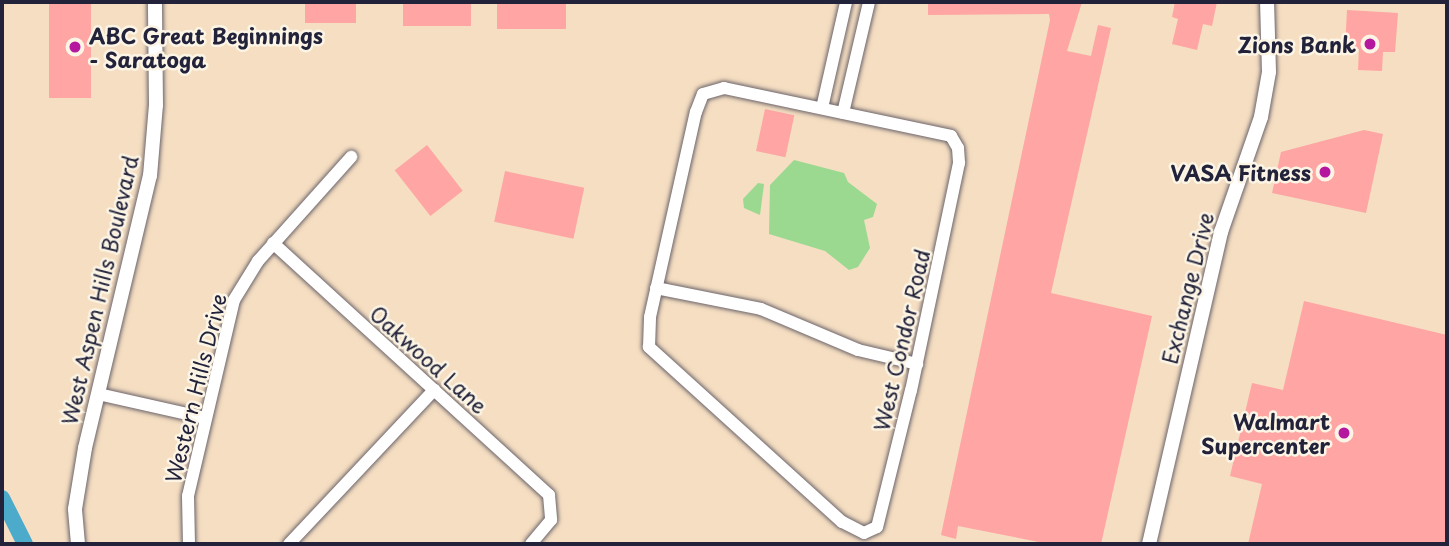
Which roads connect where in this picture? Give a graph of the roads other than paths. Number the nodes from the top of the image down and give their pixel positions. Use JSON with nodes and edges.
{"nodes":[{"id":1,"x":155,"y":2,"type":"edge"},
{"id":2,"x":846,"y":2,"type":"edge"},
{"id":3,"x":869,"y":2,"type":"edge"},
{"id":4,"x":1266,"y":2,"type":"edge"},
{"id":5,"x":822,"y":108,"type":"junction"},
{"id":6,"x":844,"y":113,"type":"junction"},
{"id":7,"x":351,"y":157,"type":"dead end"},
{"id":8,"x":273,"y":243,"type":"junction"},
{"id":9,"x":656,"y":288,"type":"junction"},
{"id":10,"x":917,"y":363,"type":"junction"},
{"id":11,"x":434,"y":390,"type":"junction"},
{"id":12,"x":98,"y":394,"type":"junction"},
{"id":13,"x":205,"y":418,"type":"junction"},
{"id":14,"x":78,"y":544,"type":"edge"},
{"id":15,"x":189,"y":544,"type":"edge"},
{"id":16,"x":289,"y":544,"type":"edge"},
{"id":17,"x":531,"y":544,"type":"edge"},
{"id":18,"x":1149,"y":544,"type":"edge"}],
"edges":[{"from":1,"to":12,"type":"street","name":"West Aspen Hills Boulevard"},
{"from":2,"to":5,"type":"street"},
{"from":3,"to":6,"type":"street"},
{"from":4,"to":18,"type":"street","name":"Exchange Drive"},
{"from":5,"to":6,"type":"street"},
{"from":5,"to":9,"type":"street"},
{"from":6,"to":10,"type":"street","name":"West Condor Road"},
{"from":7,"to":8,"type":"street","name":"Western Hills Drive"},
{"from":8,"to":11,"type":"street","name":"Oakwood Lane"},
{"from":8,"to":13,"type":"street","name":"Western Hills Drive"},
{"from":9,"to":10,"type":"street"},
{"from":9,"to":10,"type":"street","name":"West Condor Road"},
{"from":11,"to":16,"type":"street"},
{"from":11,"to":17,"type":"street","name":"Oakwood Lane"},
{"from":12,"to":13,"type":"street"},
{"from":12,"to":14,"type":"street","name":"West Aspen Hills Boulevard"},
{"from":13,"to":15,"type":"street","name":"Western Hills Drive"}]}
